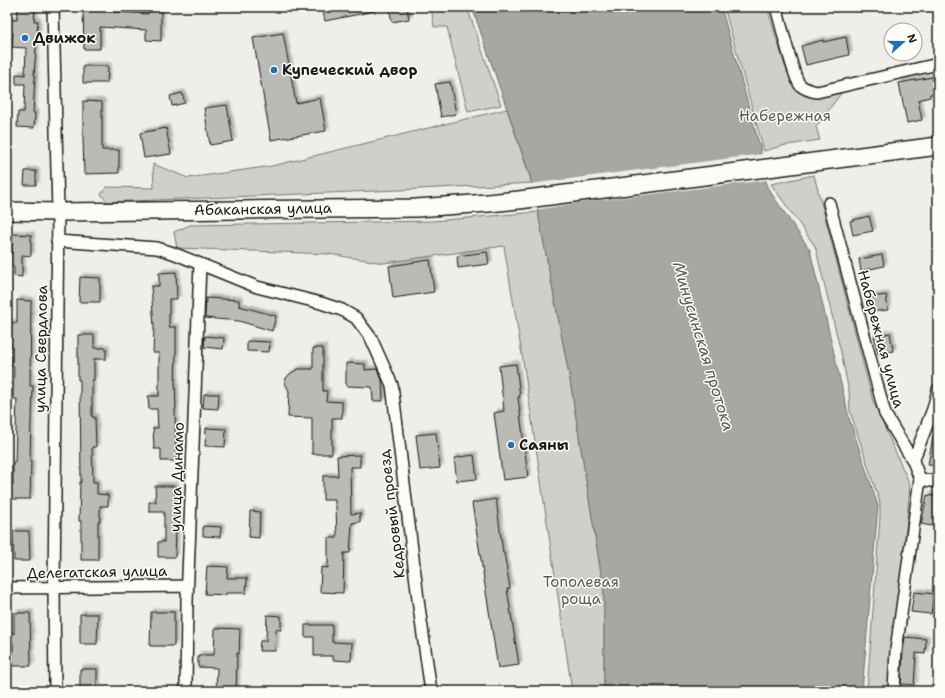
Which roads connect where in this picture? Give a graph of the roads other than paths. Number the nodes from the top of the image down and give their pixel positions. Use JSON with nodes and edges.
{"nodes":[{"id":1,"x":53,"y":7,"type":"edge"},
{"id":2,"x":776,"y":7,"type":"edge"},
{"id":3,"x":938,"y":64,"type":"edge"},
{"id":4,"x":938,"y":146,"type":"edge"},
{"id":5,"x":829,"y":203,"type":"dead end"},
{"id":6,"x":7,"y":211,"type":"edge"},
{"id":7,"x":58,"y":212,"type":"junction"},
{"id":8,"x":58,"y":241,"type":"junction"},
{"id":9,"x":200,"y":264,"type":"junction"},
{"id":10,"x":938,"y":390,"type":"edge"},
{"id":11,"x":914,"y":461,"type":"junction"},
{"id":12,"x":920,"y":479,"type":"junction"},
{"id":13,"x":938,"y":482,"type":"edge"},
{"id":14,"x":188,"y":586,"type":"junction"},
{"id":15,"x":7,"y":588,"type":"edge"},
{"id":16,"x":54,"y":588,"type":"junction"},
{"id":17,"x":54,"y":691,"type":"edge"},
{"id":18,"x":186,"y":691,"type":"edge"},
{"id":19,"x":431,"y":691,"type":"edge"},
{"id":20,"x":894,"y":691,"type":"edge"}],
"edges":[{"from":1,"to":7,"type":"street","name":"улица Свердлова"},
{"from":2,"to":3,"type":"street"},
{"from":4,"to":7,"type":"main road","name":"Абаканская улица"},
{"from":5,"to":11,"type":"street","name":"Набережная улица"},
{"from":6,"to":7,"type":"main road","name":"Абаканская улица"},
{"from":7,"to":8,"type":"street","name":"улица Свердлова"},
{"from":8,"to":9,"type":"street"},
{"from":8,"to":16,"type":"street","name":"улица Свердлова"},
{"from":9,"to":14,"type":"street","name":"улица Динамо"},
{"from":9,"to":19,"type":"street","name":"Кедровый проезд"},
{"from":10,"to":11,"type":"street"},
{"from":11,"to":12,"type":"street","name":"Набережная улица"},
{"from":12,"to":13,"type":"street"},
{"from":12,"to":20,"type":"street","name":"Набережная улица"},
{"from":14,"to":16,"type":"street","name":"Делегатская улица"},
{"from":14,"to":18,"type":"street","name":"улица Динамо"},
{"from":15,"to":16,"type":"street","name":"Делегатская улица"},
{"from":16,"to":17,"type":"street","name":"улица Свердлова"}]}
